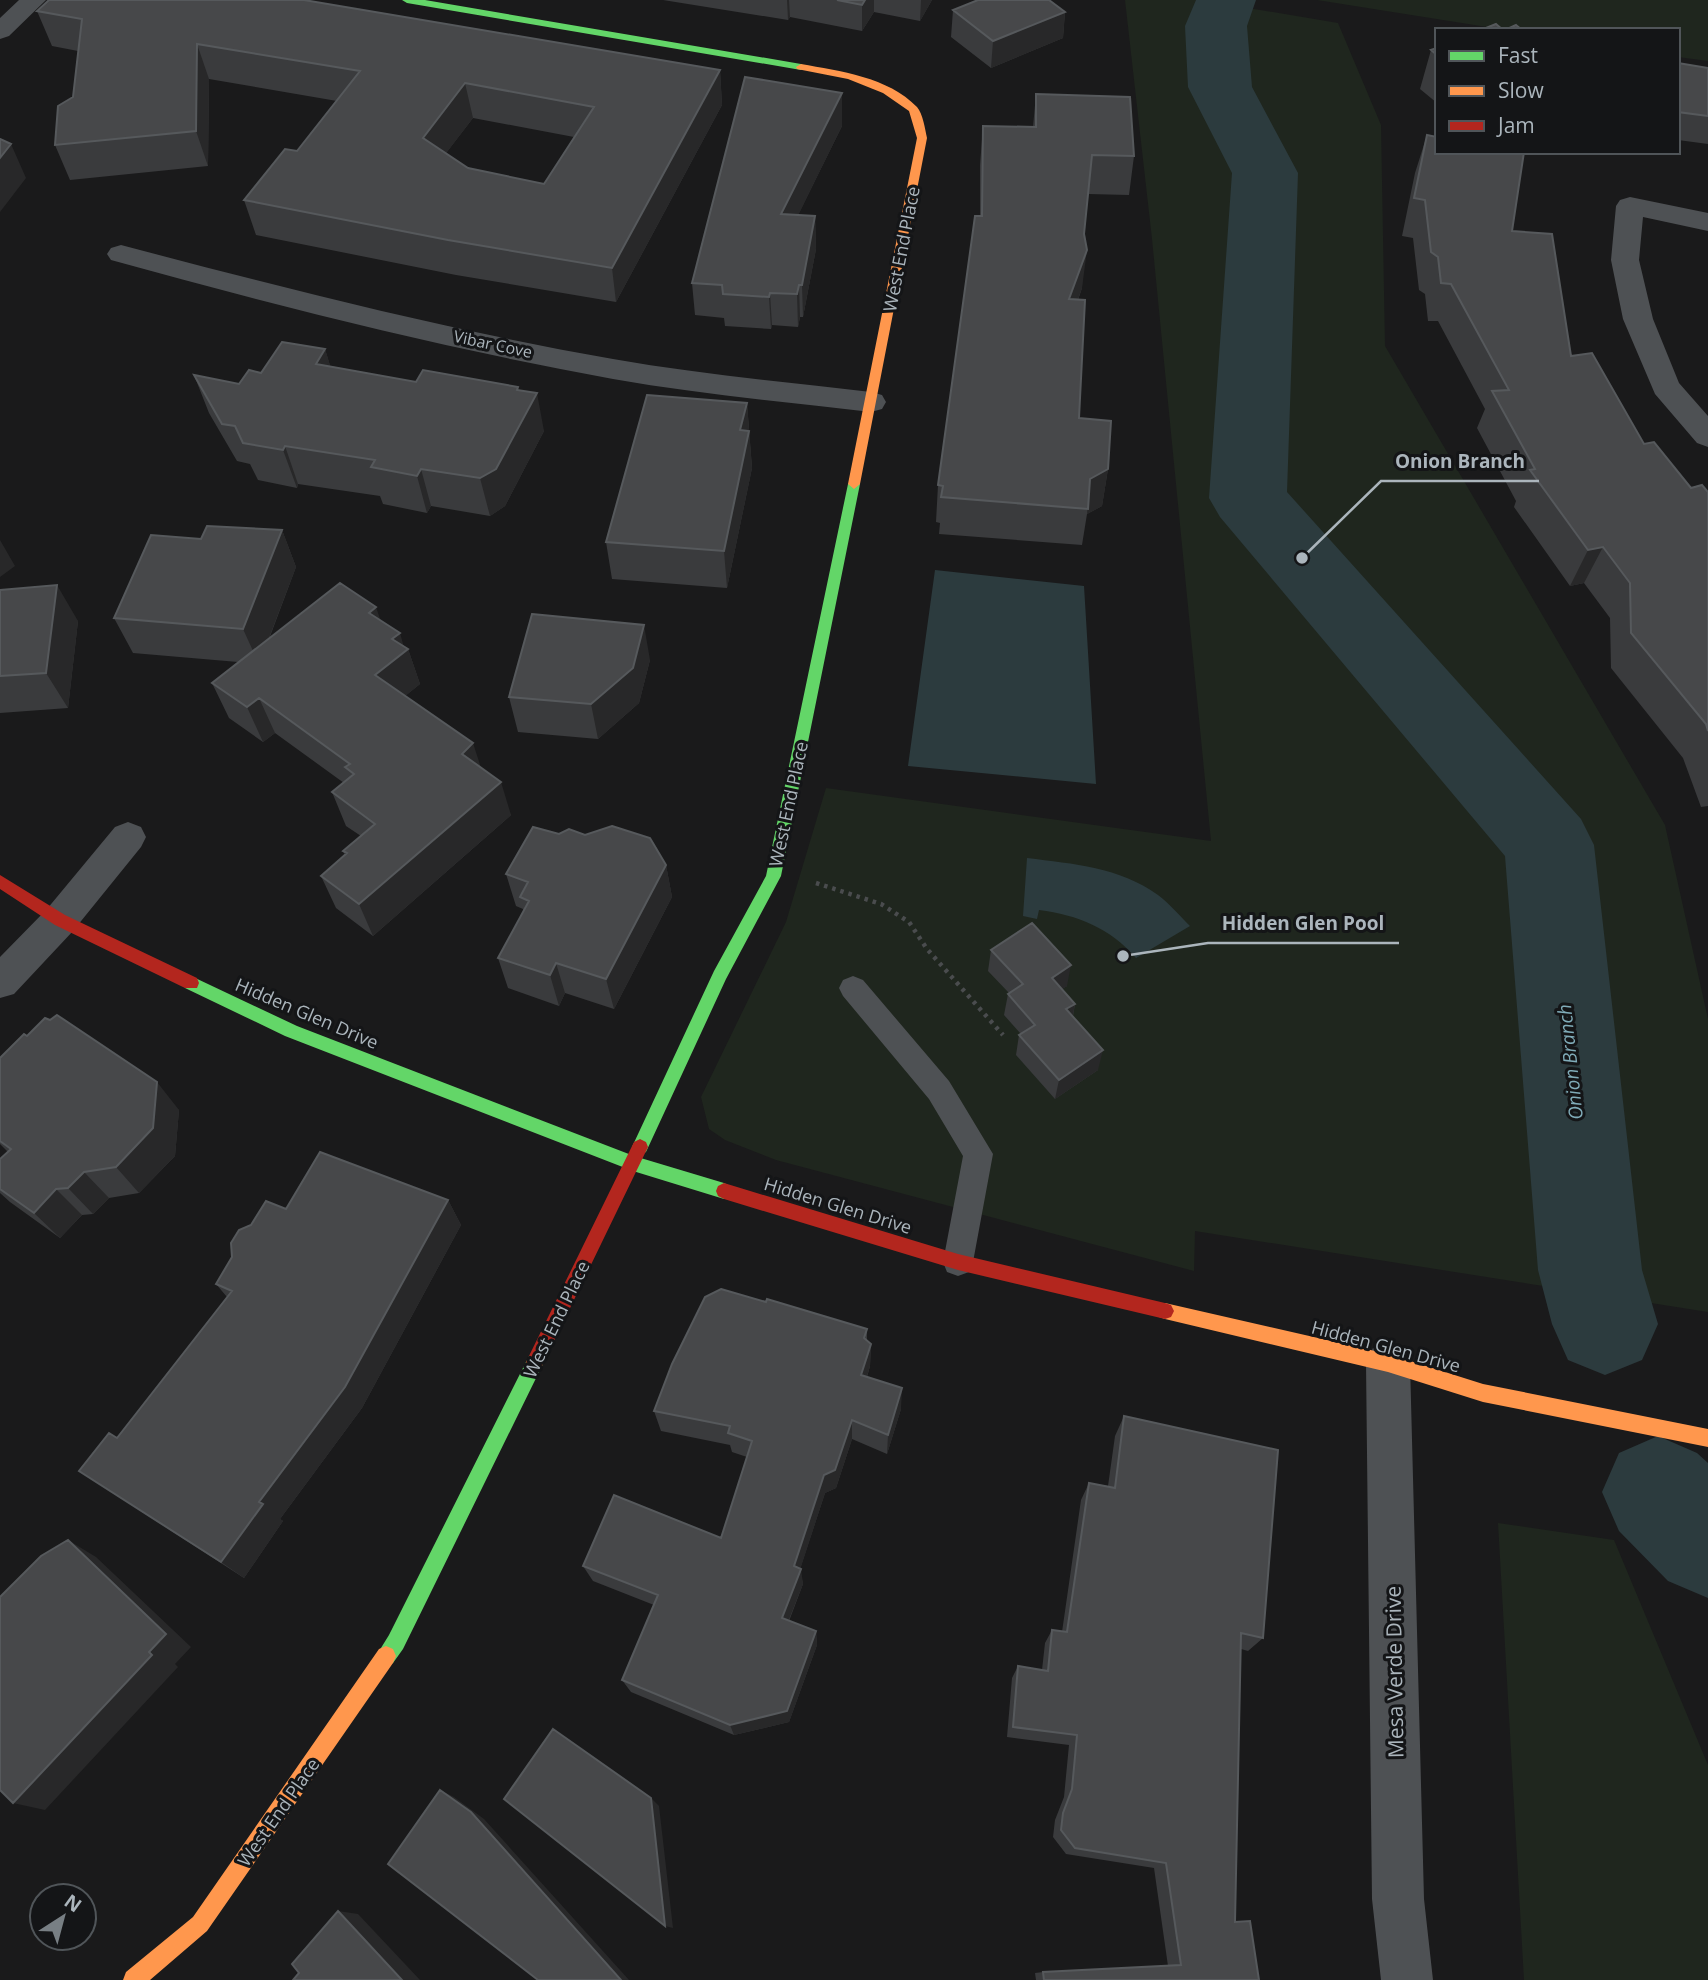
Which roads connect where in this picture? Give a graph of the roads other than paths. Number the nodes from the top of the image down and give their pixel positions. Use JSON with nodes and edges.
{"nodes":[{"id":1,"x":34,"y":0,"type":"edge"},
{"id":2,"x":407,"y":0,"type":"edge"},
{"id":3,"x":0,"y":32,"type":"edge"},
{"id":4,"x":1708,"y":222,"type":"edge"},
{"id":5,"x":121,"y":254,"type":"dead end"},
{"id":6,"x":871,"y":402,"type":"junction"},
{"id":7,"x":1708,"y":436,"type":"edge"},
{"id":8,"x":128,"y":837,"type":"dead end"},
{"id":9,"x":0,"y":881,"type":"edge"},
{"id":10,"x":60,"y":920,"type":"junction"},
{"id":11,"x":0,"y":982,"type":"edge"},
{"id":12,"x":853,"y":988,"type":"dead end"},
{"id":13,"x":633,"y":1163,"type":"junction"},
{"id":14,"x":958,"y":1262,"type":"junction"},
{"id":15,"x":1388,"y":1363,"type":"junction"},
{"id":16,"x":1708,"y":1438,"type":"edge"},
{"id":17,"x":134,"y":1980,"type":"edge"},
{"id":18,"x":1407,"y":1980,"type":"edge"}],
"edges":[{"from":1,"to":3,"type":"street"},
{"from":2,"to":6,"type":"street","name":"West End Place"},
{"from":4,"to":7,"type":"street"},
{"from":5,"to":6,"type":"street","name":"Vibar Cove"},
{"from":6,"to":13,"type":"street","name":"West End Place"},
{"from":8,"to":10,"type":"street"},
{"from":9,"to":10,"type":"street","name":"Hidden Glen Drive"},
{"from":10,"to":11,"type":"street"},
{"from":10,"to":13,"type":"street","name":"Hidden Glen Drive"},
{"from":12,"to":14,"type":"lane"},
{"from":13,"to":14,"type":"street","name":"Hidden Glen Drive"},
{"from":13,"to":17,"type":"street","name":"West End Place"},
{"from":14,"to":15,"type":"street","name":"Hidden Glen Drive"},
{"from":15,"to":16,"type":"street","name":"Hidden Glen Drive"},
{"from":15,"to":18,"type":"street","name":"Mesa Verde Drive"}]}
